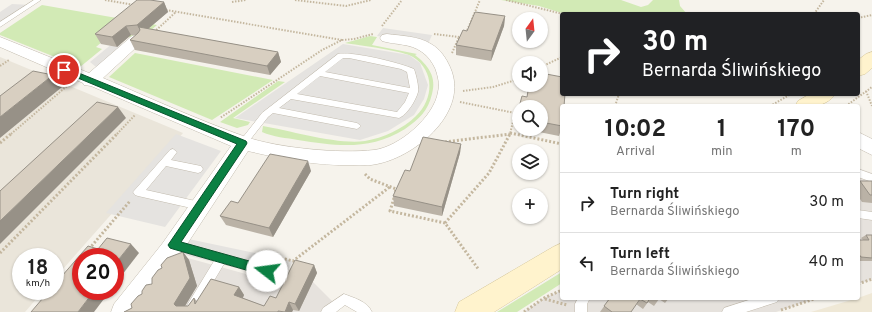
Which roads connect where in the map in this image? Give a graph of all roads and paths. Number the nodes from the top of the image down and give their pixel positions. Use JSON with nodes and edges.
{"nodes":[{"id":1,"x":38,"y":0,"type":"edge"},
{"id":2,"x":105,"y":0,"type":"edge"},
{"id":3,"x":246,"y":0,"type":"edge"},
{"id":4,"x":294,"y":0,"type":"edge"},
{"id":5,"x":371,"y":0,"type":"edge"},
{"id":6,"x":402,"y":0,"type":"edge"},
{"id":7,"x":480,"y":0,"type":"edge"},
{"id":8,"x":506,"y":0,"type":"edge"},
{"id":9,"x":824,"y":0,"type":"edge"},
{"id":10,"x":232,"y":2,"type":"dead end"},
{"id":11,"x":141,"y":6,"type":"edge"},
{"id":12,"x":162,"y":10,"type":"edge"},
{"id":13,"x":176,"y":12,"type":"junction"},
{"id":14,"x":815,"y":12,"type":"edge"},
{"id":15,"x":560,"y":13,"type":"edge"},
{"id":16,"x":872,"y":15,"type":"edge"},
{"id":17,"x":860,"y":18,"type":"edge"},
{"id":18,"x":0,"y":25,"type":"edge"},
{"id":19,"x":380,"y":34,"type":"junction"},
{"id":20,"x":143,"y":38,"type":"joint"},
{"id":21,"x":342,"y":40,"type":"junction"},
{"id":22,"x":0,"y":42,"type":"edge"},
{"id":23,"x":560,"y":58,"type":"edge"},
{"id":24,"x":872,"y":58,"type":"edge"},
{"id":25,"x":438,"y":60,"type":"junction"},
{"id":26,"x":548,"y":64,"type":"edge"},
{"id":27,"x":860,"y":68,"type":"edge"},
{"id":28,"x":319,"y":73,"type":"junction"},
{"id":29,"x":82,"y":81,"type":"junction"},
{"id":30,"x":512,"y":81,"type":"edge"},
{"id":31,"x":872,"y":87,"type":"edge"},
{"id":32,"x":414,"y":90,"type":"junction"},
{"id":33,"x":866,"y":91,"type":"junction"},
{"id":34,"x":290,"y":96,"type":"junction"},
{"id":35,"x":446,"y":96,"type":"junction"},
{"id":36,"x":820,"y":96,"type":"edge"},
{"id":37,"x":859,"y":96,"type":"edge"},
{"id":38,"x":860,"y":96,"type":"edge"},
{"id":39,"x":803,"y":103,"type":"edge"},
{"id":40,"x":792,"y":104,"type":"edge"},
{"id":41,"x":849,"y":104,"type":"edge"},
{"id":42,"x":872,"y":106,"type":"edge"},
{"id":43,"x":272,"y":110,"type":"junction"},
{"id":44,"x":135,"y":114,"type":"dead end"},
{"id":45,"x":218,"y":119,"type":"dead end"},
{"id":46,"x":357,"y":126,"type":"dead end"},
{"id":47,"x":510,"y":134,"type":"junction"},
{"id":48,"x":860,"y":140,"type":"edge"},
{"id":49,"x":444,"y":142,"type":"edge"},
{"id":50,"x":0,"y":143,"type":"edge"},
{"id":51,"x":243,"y":143,"type":"junction"},
{"id":52,"x":560,"y":144,"type":"edge"},
{"id":53,"x":872,"y":148,"type":"edge"},
{"id":54,"x":173,"y":152,"type":"dead end"},
{"id":55,"x":164,"y":162,"type":"junction"},
{"id":56,"x":198,"y":169,"type":"dead end"},
{"id":57,"x":362,"y":170,"type":"dead end"},
{"id":58,"x":860,"y":174,"type":"edge"},
{"id":59,"x":872,"y":178,"type":"edge"},
{"id":60,"x":391,"y":186,"type":"junction"},
{"id":61,"x":138,"y":192,"type":"junction"},
{"id":62,"x":200,"y":206,"type":"junction"},
{"id":63,"x":860,"y":214,"type":"edge"},
{"id":64,"x":872,"y":216,"type":"edge"},
{"id":65,"x":445,"y":223,"type":"junction"},
{"id":66,"x":173,"y":245,"type":"junction"},
{"id":67,"x":91,"y":248,"type":"edge"},
{"id":68,"x":0,"y":253,"type":"edge"},
{"id":69,"x":560,"y":256,"type":"edge"},
{"id":70,"x":222,"y":258,"type":"junction"},
{"id":71,"x":293,"y":261,"type":"edge"},
{"id":72,"x":479,"y":270,"type":"dead end"},
{"id":73,"x":282,"y":275,"type":"dead end"},
{"id":74,"x":872,"y":279,"type":"edge"},
{"id":75,"x":860,"y":283,"type":"edge"},
{"id":76,"x":560,"y":291,"type":"edge"},
{"id":77,"x":583,"y":300,"type":"edge"},
{"id":78,"x":767,"y":300,"type":"edge"},
{"id":79,"x":811,"y":300,"type":"edge"},
{"id":80,"x":123,"y":312,"type":"edge"},
{"id":81,"x":189,"y":312,"type":"edge"},
{"id":82,"x":327,"y":312,"type":"edge"},
{"id":83,"x":366,"y":312,"type":"edge"},
{"id":84,"x":469,"y":312,"type":"edge"},
{"id":85,"x":524,"y":312,"type":"edge"},
{"id":86,"x":581,"y":312,"type":"edge"},
{"id":87,"x":728,"y":312,"type":"edge"},
{"id":88,"x":776,"y":312,"type":"edge"}],
"edges":[{"from":1,"to":18,"type":"lane"},
{"from":2,"to":11,"type":"path"},
{"from":3,"to":10,"type":"path"},
{"from":4,"to":5,"type":"path"},
{"from":6,"to":19,"type":"path"},
{"from":7,"to":25,"type":"path"},
{"from":8,"to":15,"type":"path"},
{"from":9,"to":14,"type":"path"},
{"from":12,"to":13,"type":"path"},
{"from":13,"to":20,"type":"path"},
{"from":13,"to":21,"type":"path"},
{"from":16,"to":17,"type":"path"},
{"from":19,"to":21,"type":"path"},
{"from":19,"to":25,"type":"street"},
{"from":20,"to":29,"type":"street"},
{"from":21,"to":45,"type":"path"},
{"from":22,"to":29,"type":"street"},
{"from":23,"to":26,"type":"path"},
{"from":24,"to":27,"type":"street"},
{"from":25,"to":35,"type":"street"},
{"from":28,"to":32,"type":"lane"},
{"from":28,"to":32,"type":"lane"},
{"from":28,"to":34,"type":"lane"},
{"from":29,"to":50,"type":"path"},
{"from":29,"to":51,"type":"street"},
{"from":30,"to":35,"type":"path"},
{"from":31,"to":33,"type":"path"},
{"from":32,"to":34,"type":"lane"},
{"from":33,"to":38,"type":"path"},
{"from":33,"to":42,"type":"path"},
{"from":34,"to":43,"type":"lane"},
{"from":35,"to":47,"type":"path"},
{"from":35,"to":51,"type":"street"},
{"from":36,"to":39,"type":"street"},
{"from":37,"to":41,"type":"path"},
{"from":39,"to":40,"type":"path"},
{"from":43,"to":46,"type":"lane"},
{"from":43,"to":51,"type":"lane"},
{"from":44,"to":68,"type":"path"},
{"from":47,"to":49,"type":"path"},
{"from":47,"to":52,"type":"path"},
{"from":47,"to":65,"type":"path"},
{"from":48,"to":53,"type":"street"},
{"from":51,"to":62,"type":"street"},
{"from":54,"to":55,"type":"lane"},
{"from":55,"to":56,"type":"lane"},
{"from":55,"to":61,"type":"lane"},
{"from":57,"to":60,"type":"path"},
{"from":58,"to":59,"type":"lane"},
{"from":60,"to":65,"type":"path"},
{"from":60,"to":71,"type":"path"},
{"from":61,"to":62,"type":"lane"},
{"from":61,"to":67,"type":"path"},
{"from":62,"to":66,"type":"street"},
{"from":63,"to":64,"type":"lane"},
{"from":65,"to":72,"type":"path"},
{"from":66,"to":70,"type":"lane"},
{"from":66,"to":80,"type":"street"},
{"from":69,"to":84,"type":"street"},
{"from":70,"to":73,"type":"lane"},
{"from":70,"to":81,"type":"lane"},
{"from":74,"to":75,"type":"path"},
{"from":76,"to":85,"type":"path"},
{"from":77,"to":86,"type":"lane"},
{"from":78,"to":87,"type":"lane"},
{"from":79,"to":88,"type":"path"},
{"from":82,"to":83,"type":"lane"}]}
